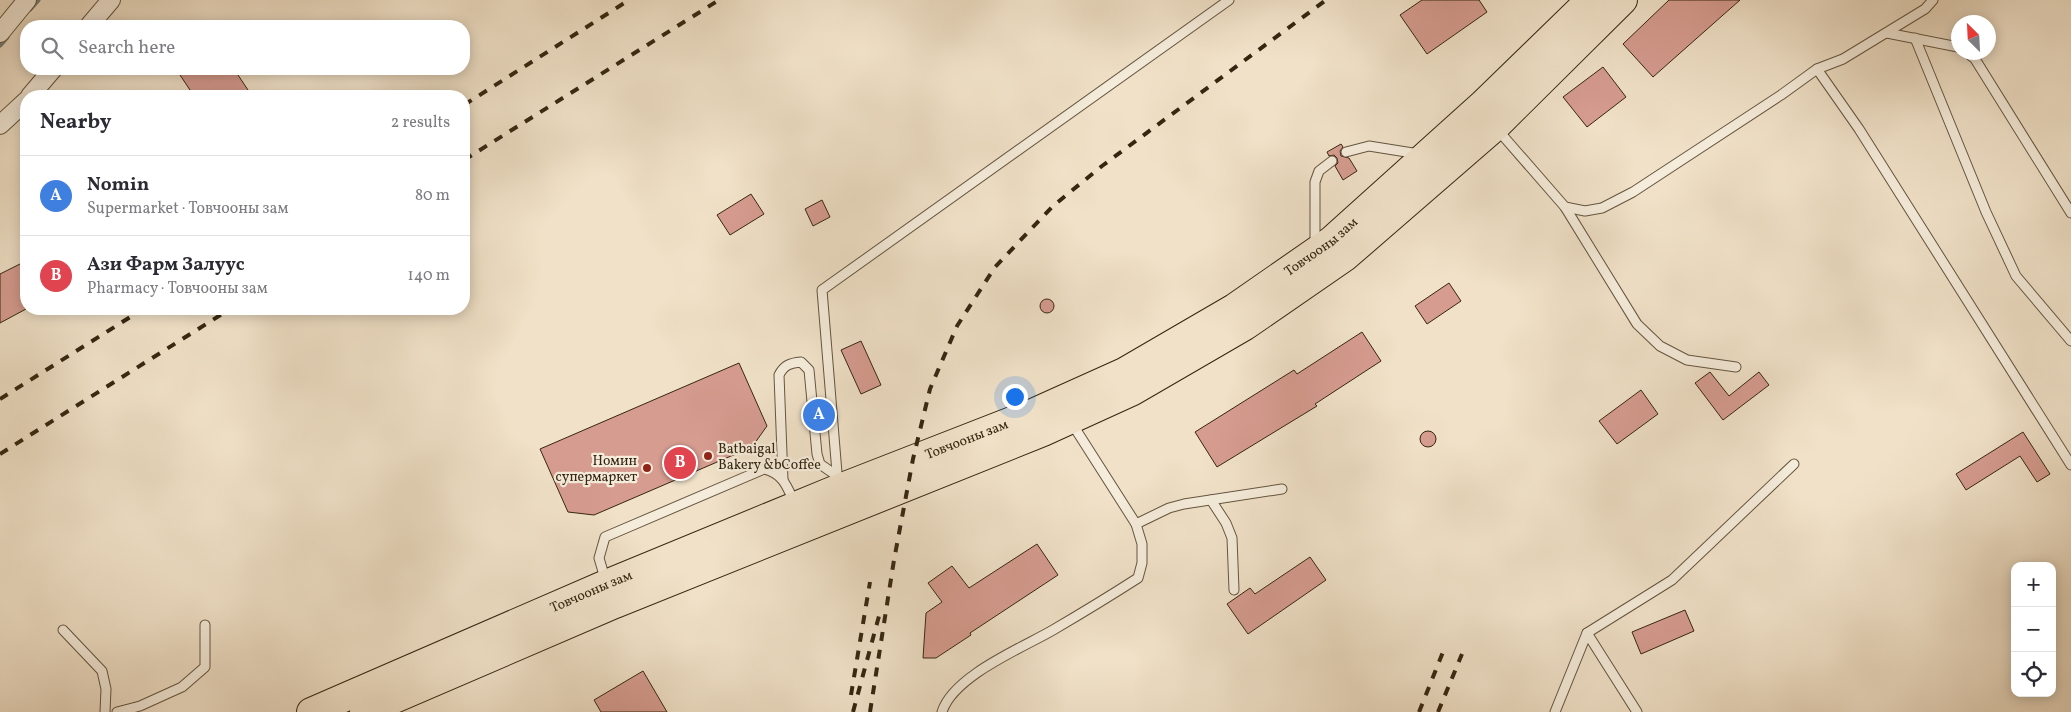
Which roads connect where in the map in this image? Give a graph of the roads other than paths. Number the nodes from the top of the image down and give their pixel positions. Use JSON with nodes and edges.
{"nodes":[{"id":1,"x":27,"y":0,"type":"edge"},
{"id":2,"x":111,"y":0,"type":"edge"},
{"id":3,"x":1228,"y":0,"type":"edge"},
{"id":4,"x":1590,"y":0,"type":"edge"},
{"id":5,"x":1623,"y":0,"type":"edge"},
{"id":6,"x":1933,"y":0,"type":"edge"},
{"id":7,"x":94,"y":20,"type":"edge"},
{"id":8,"x":0,"y":33,"type":"edge"},
{"id":9,"x":1886,"y":33,"type":"junction"},
{"id":10,"x":1915,"y":38,"type":"junction"},
{"id":11,"x":1951,"y":46,"type":"edge"},
{"id":12,"x":1976,"y":60,"type":"edge"},
{"id":13,"x":1817,"y":69,"type":"junction"},
{"id":14,"x":48,"y":75,"type":"edge"},
{"id":15,"x":35,"y":90,"type":"edge"},
{"id":16,"x":20,"y":107,"type":"edge"},
{"id":17,"x":0,"y":125,"type":"edge"},
{"id":18,"x":1495,"y":127,"type":"junction"},
{"id":19,"x":1346,"y":152,"type":"dead end"},
{"id":20,"x":1426,"y":155,"type":"junction"},
{"id":21,"x":1332,"y":161,"type":"dead end"},
{"id":22,"x":1565,"y":208,"type":"junction"},
{"id":23,"x":2071,"y":213,"type":"edge"},
{"id":24,"x":1315,"y":252,"type":"junction"},
{"id":25,"x":2071,"y":341,"type":"edge"},
{"id":26,"x":1736,"y":367,"type":"dead end"},
{"id":27,"x":1070,"y":420,"type":"junction"},
{"id":28,"x":1794,"y":464,"type":"dead end"},
{"id":29,"x":2071,"y":465,"type":"edge"},
{"id":30,"x":783,"y":480,"type":"junction"},
{"id":31,"x":838,"y":482,"type":"junction"},
{"id":32,"x":1282,"y":489,"type":"dead end"},
{"id":33,"x":1211,"y":500,"type":"junction"},
{"id":34,"x":796,"y":506,"type":"junction"},
{"id":35,"x":1136,"y":524,"type":"junction"},
{"id":36,"x":606,"y":584,"type":"junction"},
{"id":37,"x":1234,"y":590,"type":"dead end"},
{"id":38,"x":204,"y":626,"type":"dead end"},
{"id":39,"x":63,"y":630,"type":"dead end"},
{"id":40,"x":1588,"y":634,"type":"junction"},
{"id":41,"x":105,"y":712,"type":"edge"},
{"id":42,"x":117,"y":712,"type":"edge"},
{"id":43,"x":311,"y":712,"type":"edge"},
{"id":44,"x":364,"y":712,"type":"edge"},
{"id":45,"x":942,"y":712,"type":"edge"},
{"id":46,"x":1555,"y":712,"type":"edge"},
{"id":47,"x":1636,"y":712,"type":"edge"}],
"edges":[{"from":1,"to":8,"type":"street"},
{"from":2,"to":7,"type":"street"},
{"from":3,"to":31,"type":"lane"},
{"from":4,"to":20,"type":"highway","name":"Товчооны зам"},
{"from":5,"to":18,"type":"highway","name":"Товчооны зам"},
{"from":6,"to":9,"type":"lane"},
{"from":9,"to":10,"type":"lane"},
{"from":9,"to":13,"type":"lane"},
{"from":10,"to":11,"type":"lane"},
{"from":10,"to":25,"type":"lane"},
{"from":12,"to":23,"type":"lane"},
{"from":13,"to":22,"type":"lane"},
{"from":13,"to":29,"type":"lane"},
{"from":14,"to":15,"type":"street"},
{"from":16,"to":17,"type":"street"},
{"from":18,"to":22,"type":"lane"},
{"from":18,"to":27,"type":"highway","name":"Товчооны зам"},
{"from":19,"to":20,"type":"lane"},
{"from":20,"to":24,"type":"highway","name":"Товчооны зам"},
{"from":21,"to":24,"type":"lane"},
{"from":22,"to":26,"type":"lane"},
{"from":24,"to":31,"type":"highway","name":"Товчооны зам"},
{"from":27,"to":35,"type":"lane"},
{"from":27,"to":44,"type":"highway","name":"Товчооны зам"},
{"from":28,"to":40,"type":"lane"},
{"from":30,"to":31,"type":"lane"},
{"from":30,"to":34,"type":"lane"},
{"from":30,"to":36,"type":"lane"},
{"from":31,"to":34,"type":"highway","name":"Товчооны зам"},
{"from":32,"to":33,"type":"lane"},
{"from":33,"to":35,"type":"lane"},
{"from":33,"to":37,"type":"lane"},
{"from":34,"to":36,"type":"highway","name":"Товчооны зам"},
{"from":35,"to":45,"type":"lane"},
{"from":36,"to":43,"type":"highway","name":"Товчооны зам"},
{"from":38,"to":42,"type":"lane"},
{"from":39,"to":41,"type":"lane"},
{"from":40,"to":46,"type":"lane"},
{"from":40,"to":47,"type":"lane"}]}
